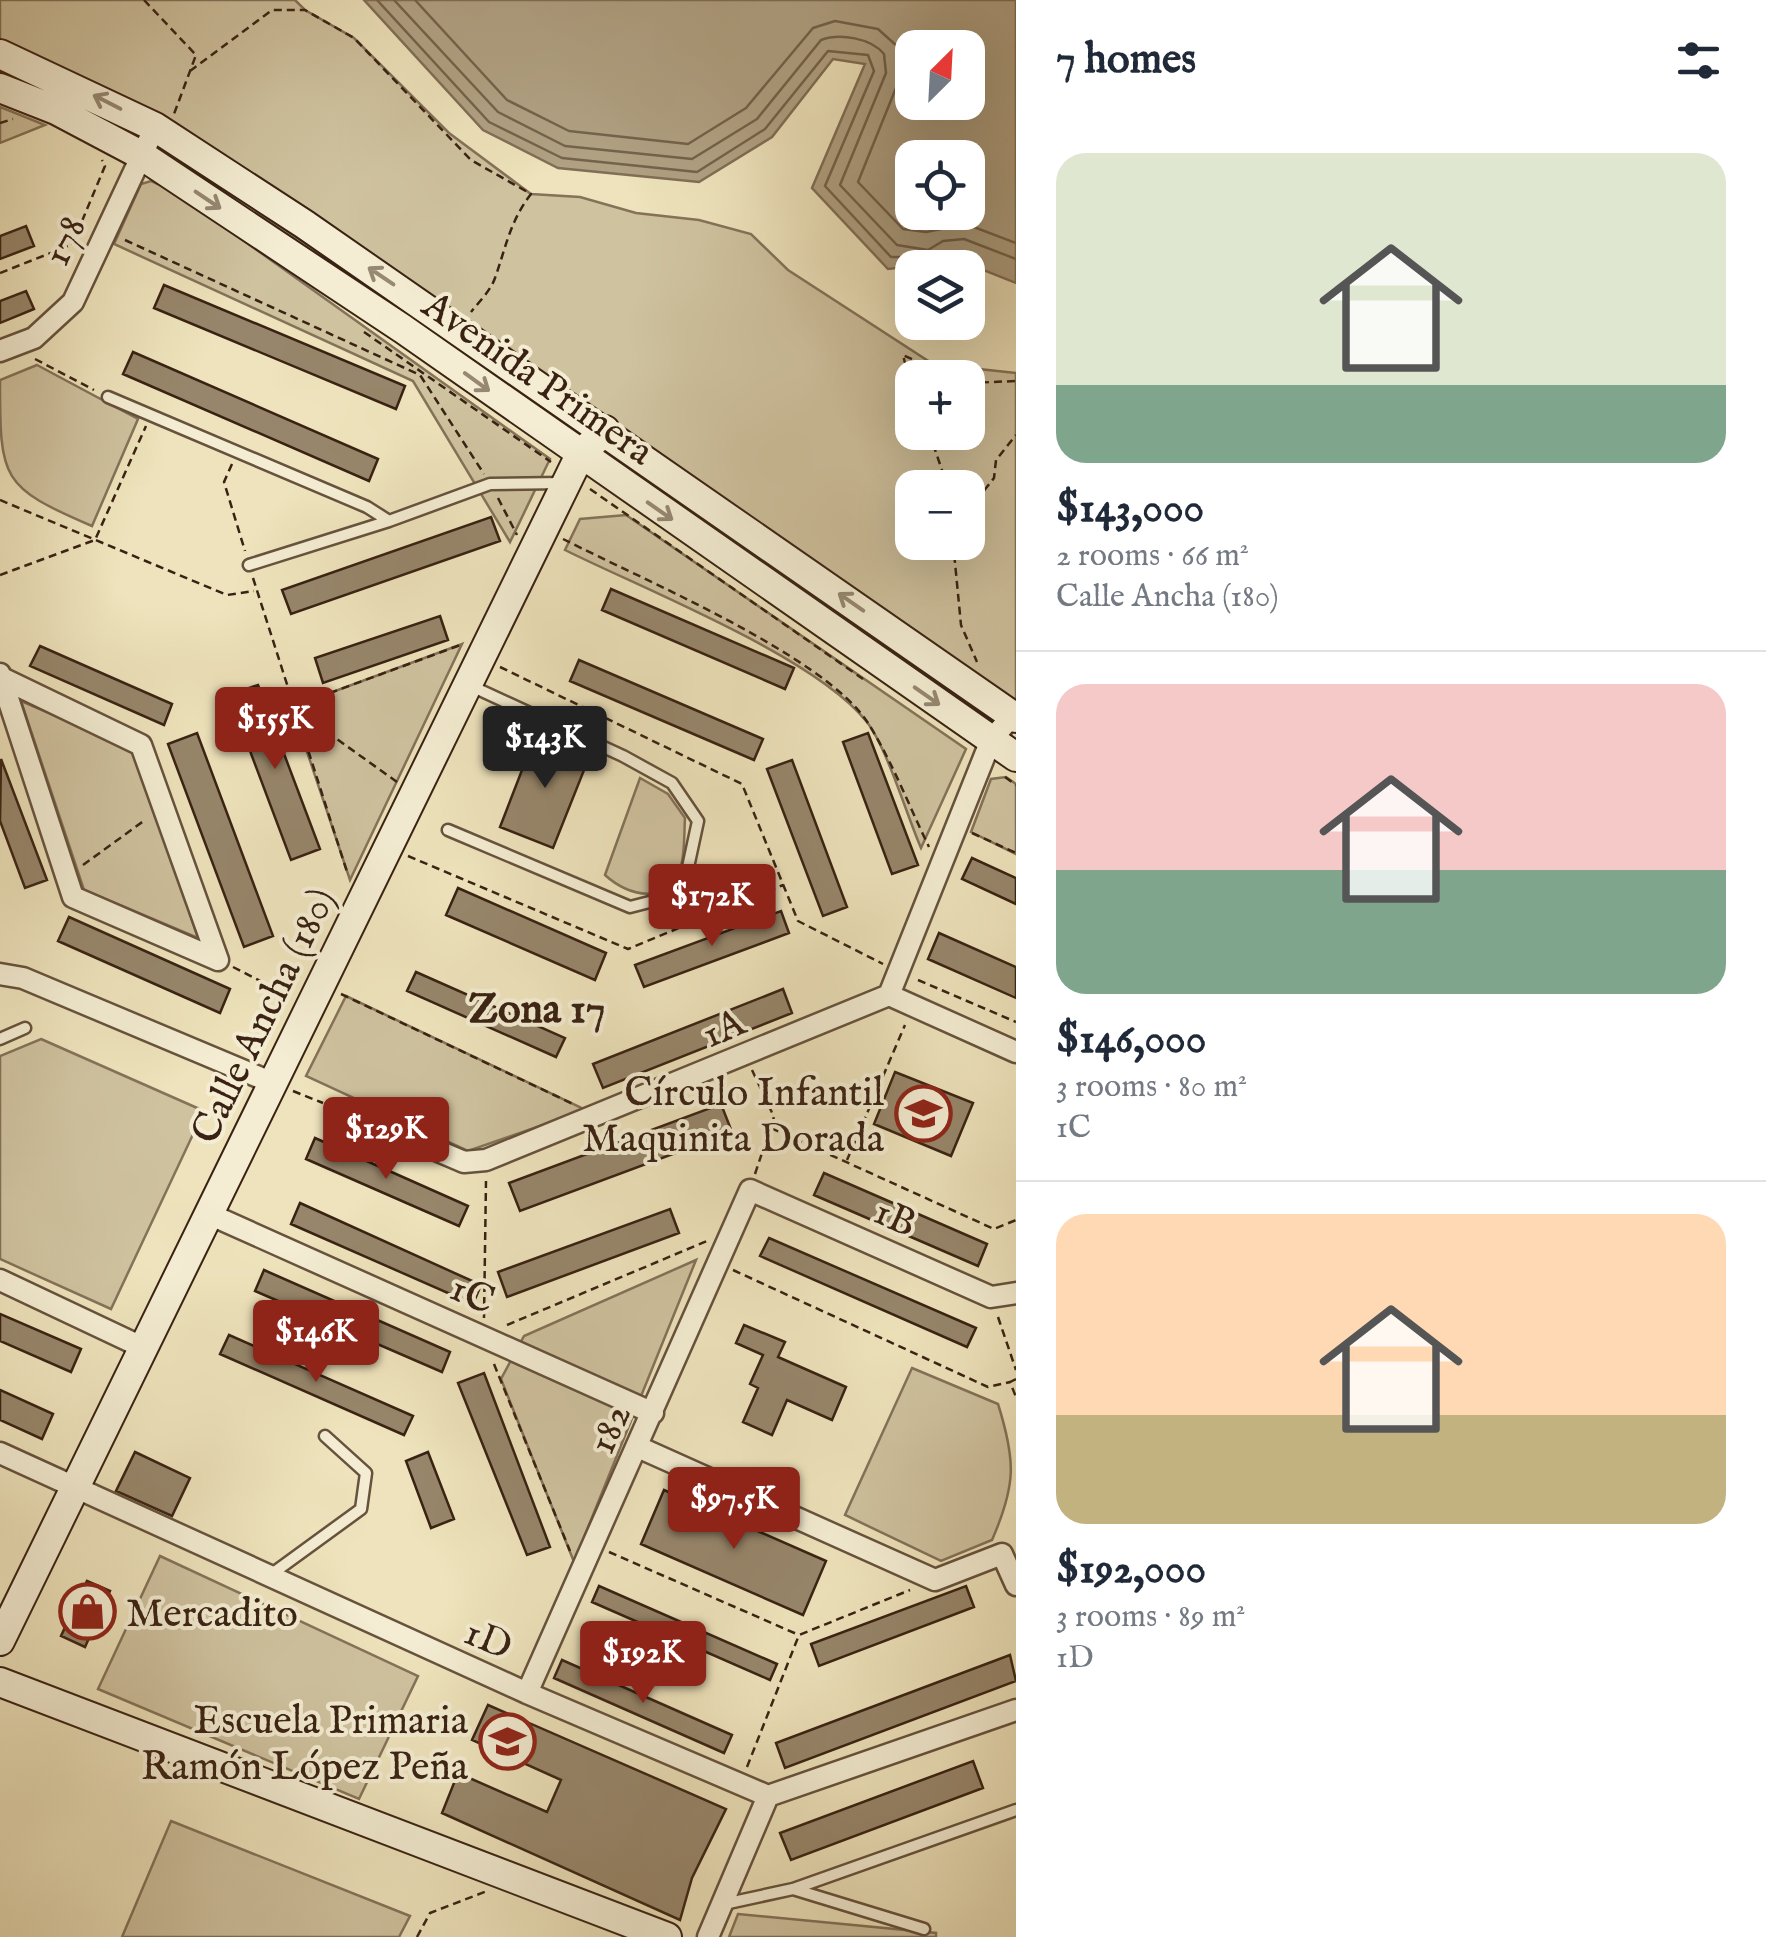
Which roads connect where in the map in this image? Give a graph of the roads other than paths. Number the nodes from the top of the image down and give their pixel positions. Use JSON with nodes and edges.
{"nodes":[{"id":1,"x":0,"y":54,"type":"edge"},
{"id":2,"x":6,"y":99,"type":"edge"},
{"id":3,"x":160,"y":130,"type":"junction"},
{"id":4,"x":141,"y":155,"type":"junction"},
{"id":5,"x":6,"y":349,"type":"edge"},
{"id":6,"x":108,"y":396,"type":"road end"},
{"id":7,"x":605,"y":430,"type":"junction"},
{"id":8,"x":580,"y":456,"type":"junction"},
{"id":9,"x":566,"y":484,"type":"junction"},
{"id":10,"x":388,"y":521,"type":"junction"},
{"id":11,"x":249,"y":565,"type":"road end"},
{"id":12,"x":1,"y":676,"type":"edge"},
{"id":13,"x":468,"y":684,"type":"junction"},
{"id":14,"x":1014,"y":717,"type":"edge"},
{"id":15,"x":991,"y":740,"type":"junction"},
{"id":16,"x":1016,"y":757,"type":"edge"},
{"id":17,"x":448,"y":830,"type":"dead end"},
{"id":18,"x":0,"y":974,"type":"edge"},
{"id":19,"x":889,"y":995,"type":"junction"},
{"id":20,"x":25,"y":1028,"type":"dead end"},
{"id":21,"x":0,"y":1039,"type":"edge"},
{"id":22,"x":1016,"y":1052,"type":"edge"},
{"id":23,"x":273,"y":1084,"type":"junction"},
{"id":24,"x":342,"y":1110,"type":"road end"},
{"id":25,"x":750,"y":1190,"type":"joint"},
{"id":26,"x":209,"y":1214,"type":"junction"},
{"id":27,"x":0,"y":1280,"type":"edge"},
{"id":28,"x":1016,"y":1294,"type":"edge"},
{"id":29,"x":144,"y":1348,"type":"junction"},
{"id":30,"x":653,"y":1412,"type":"junction"},
{"id":31,"x":324,"y":1436,"type":"dead end"},
{"id":32,"x":638,"y":1448,"type":"junction"},
{"id":33,"x":0,"y":1452,"type":"edge"},
{"id":34,"x":75,"y":1488,"type":"junction"},
{"id":35,"x":268,"y":1576,"type":"junction"},
{"id":36,"x":1016,"y":1585,"type":"edge"},
{"id":37,"x":0,"y":1641,"type":"edge"},
{"id":38,"x":0,"y":1682,"type":"edge"},
{"id":39,"x":527,"y":1693,"type":"junction"},
{"id":40,"x":1016,"y":1710,"type":"edge"},
{"id":41,"x":768,"y":1796,"type":"junction"},
{"id":42,"x":1016,"y":1810,"type":"edge"},
{"id":43,"x":792,"y":1888,"type":"junction"},
{"id":44,"x":724,"y":1904,"type":"junction"},
{"id":45,"x":924,"y":1928,"type":"dead end"},
{"id":46,"x":666,"y":1937,"type":"edge"},
{"id":47,"x":708,"y":1937,"type":"edge"}],
"edges":[{"from":3,"to":1,"type":"street","name":"Avenida Primera","one_way":true},
{"from":2,"to":4,"type":"street","name":"Avenida Primera"},
{"from":3,"to":4,"type":"street","name":"178"},
{"from":7,"to":3,"type":"street","name":"Avenida Primera","one_way":true},
{"from":4,"to":5,"type":"street","name":"178"},
{"from":4,"to":8,"type":"street","name":"Avenida Primera","one_way":true},
{"from":6,"to":10,"type":"lane"},
{"from":7,"to":8,"type":"street","name":"Calle Ancha (180)"},
{"from":14,"to":7,"type":"street","name":"Avenida Primera","one_way":true},
{"from":8,"to":9,"type":"street","name":"Calle Ancha (180)"},
{"from":8,"to":15,"type":"street","name":"Avenida Primera","one_way":true},
{"from":9,"to":10,"type":"lane"},
{"from":9,"to":13,"type":"street","name":"Calle Ancha (180)"},
{"from":10,"to":11,"type":"lane"},
{"from":12,"to":12,"type":"street"},
{"from":13,"to":17,"type":"lane"},
{"from":13,"to":23,"type":"street","name":"Calle Ancha (180)"},
{"from":14,"to":15,"type":"street"},
{"from":15,"to":16,"type":"street","name":"Avenida Primera"},
{"from":15,"to":19,"type":"street"},
{"from":18,"to":23,"type":"street"},
{"from":19,"to":22,"type":"street"},
{"from":19,"to":24,"type":"street","name":"1A"},
{"from":20,"to":21,"type":"lane"},
{"from":23,"to":26,"type":"street","name":"Calle Ancha (180)"},
{"from":25,"to":28,"type":"street","name":"1B"},
{"from":25,"to":30,"type":"street","name":"182"},
{"from":26,"to":29,"type":"street","name":"Calle Ancha (180)"},
{"from":26,"to":30,"type":"street","name":"1C"},
{"from":27,"to":29,"type":"street"},
{"from":29,"to":34,"type":"street","name":"Calle Ancha (180)"},
{"from":30,"to":32,"type":"street","name":"182"},
{"from":31,"to":35,"type":"lane"},
{"from":32,"to":36,"type":"street"},
{"from":32,"to":39,"type":"street","name":"182"},
{"from":33,"to":34,"type":"street","name":"1D"},
{"from":34,"to":35,"type":"street","name":"1D"},
{"from":34,"to":37,"type":"street","name":"Calle Ancha (180)"},
{"from":35,"to":39,"type":"street","name":"1D"},
{"from":38,"to":46,"type":"street"},
{"from":39,"to":41,"type":"street","name":"1D"},
{"from":40,"to":41,"type":"street"},
{"from":41,"to":44,"type":"street"},
{"from":42,"to":43,"type":"lane"},
{"from":43,"to":44,"type":"lane"},
{"from":43,"to":45,"type":"lane"},
{"from":44,"to":47,"type":"street"}]}
